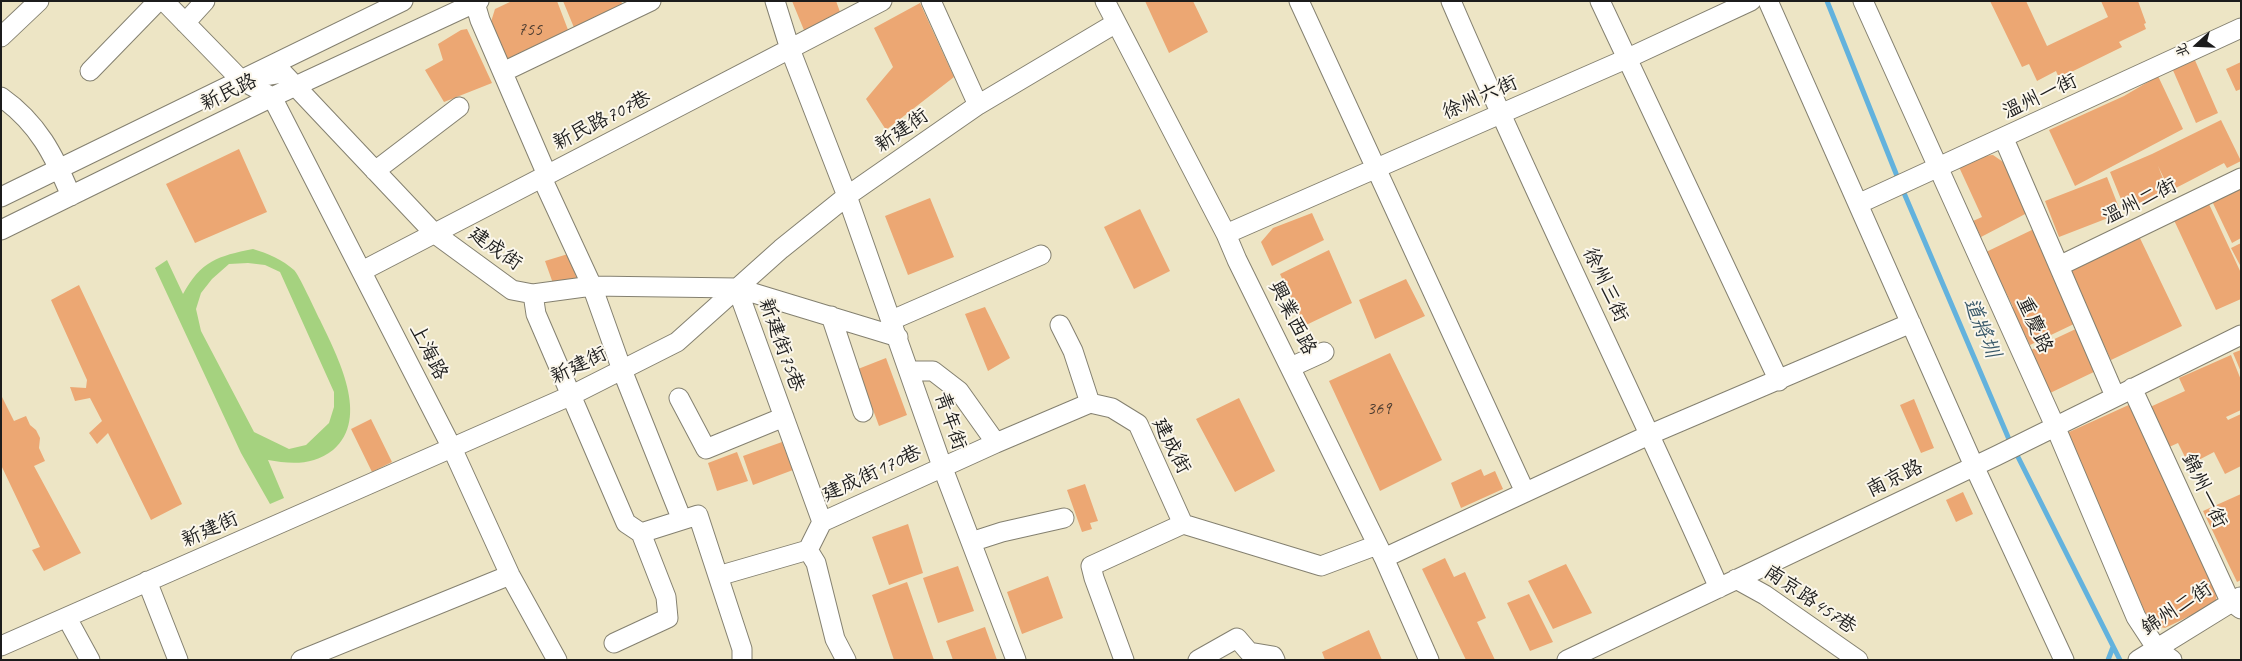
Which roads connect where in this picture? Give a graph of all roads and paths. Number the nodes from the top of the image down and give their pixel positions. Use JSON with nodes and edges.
{"nodes":[{"id":1,"x":39,"y":1,"type":"edge"},
{"id":2,"x":158,"y":1,"type":"edge"},
{"id":3,"x":164,"y":1,"type":"edge"},
{"id":4,"x":205,"y":1,"type":"edge"},
{"id":5,"x":403,"y":1,"type":"edge"},
{"id":6,"x":651,"y":1,"type":"edge"},
{"id":7,"x":775,"y":1,"type":"edge"},
{"id":8,"x":882,"y":1,"type":"edge"},
{"id":9,"x":931,"y":1,"type":"edge"},
{"id":10,"x":1105,"y":1,"type":"edge"},
{"id":11,"x":1299,"y":1,"type":"edge"},
{"id":12,"x":1451,"y":1,"type":"edge"},
{"id":13,"x":1600,"y":1,"type":"edge"},
{"id":14,"x":1750,"y":1,"type":"edge"},
{"id":15,"x":1768,"y":1,"type":"edge"},
{"id":16,"x":1863,"y":1,"type":"edge"},
{"id":17,"x":477,"y":2,"type":"edge"},
{"id":18,"x":446,"y":9,"type":"edge"},
{"id":19,"x":185,"y":23,"type":"junction"},
{"id":20,"x":1116,"y":23,"type":"junction"},
{"id":21,"x":2241,"y":28,"type":"edge"},
{"id":22,"x":1,"y":37,"type":"edge"},
{"id":23,"x":790,"y":49,"type":"junction"},
{"id":24,"x":1626,"y":59,"type":"junction"},
{"id":25,"x":90,"y":70,"type":"dead end"},
{"id":26,"x":502,"y":72,"type":"junction"},
{"id":27,"x":241,"y":80,"type":"junction"},
{"id":28,"x":295,"y":86,"type":"junction"},
{"id":29,"x":1,"y":97,"type":"edge"},
{"id":30,"x":272,"y":97,"type":"junction"},
{"id":31,"x":978,"y":104,"type":"junction"},
{"id":32,"x":459,"y":107,"type":"dead end"},
{"id":33,"x":1500,"y":114,"type":"junction"},
{"id":34,"x":2004,"y":139,"type":"junction"},
{"id":35,"x":59,"y":169,"type":"junction"},
{"id":36,"x":1375,"y":169,"type":"junction"},
{"id":37,"x":375,"y":171,"type":"junction"},
{"id":38,"x":1931,"y":173,"type":"junction"},
{"id":39,"x":544,"y":176,"type":"junction"},
{"id":40,"x":2241,"y":178,"type":"edge"},
{"id":41,"x":70,"y":196,"type":"junction"},
{"id":42,"x":848,"y":196,"type":"junction"},
{"id":43,"x":1,"y":197,"type":"edge"},
{"id":44,"x":1858,"y":204,"type":"junction"},
{"id":45,"x":1,"y":230,"type":"edge"},
{"id":46,"x":434,"y":234,"type":"junction"},
{"id":47,"x":1226,"y":234,"type":"junction"},
{"id":48,"x":1041,"y":255,"type":"dead end"},
{"id":49,"x":2059,"y":266,"type":"junction"},
{"id":50,"x":362,"y":271,"type":"junction"},
{"id":51,"x":592,"y":286,"type":"junction"},
{"id":52,"x":737,"y":288,"type":"junction"},
{"id":53,"x":533,"y":294,"type":"junction"},
{"id":54,"x":831,"y":316,"type":"junction"},
{"id":55,"x":1911,"y":323,"type":"junction"},
{"id":56,"x":1060,"y":325,"type":"dead end"},
{"id":57,"x":895,"y":329,"type":"junction"},
{"id":58,"x":2241,"y":335,"type":"edge"},
{"id":59,"x":1324,"y":352,"type":"dead end"},
{"id":60,"x":1291,"y":367,"type":"junction"},
{"id":61,"x":622,"y":370,"type":"junction"},
{"id":62,"x":909,"y":371,"type":"junction"},
{"id":63,"x":1779,"y":381,"type":"junction"},
{"id":64,"x":2123,"y":392,"type":"junction"},
{"id":65,"x":572,"y":395,"type":"junction"},
{"id":66,"x":679,"y":398,"type":"dead end"},
{"id":67,"x":1090,"y":403,"type":"junction"},
{"id":68,"x":863,"y":412,"type":"dead end"},
{"id":69,"x":784,"y":417,"type":"junction"},
{"id":70,"x":2048,"y":429,"type":"junction"},
{"id":71,"x":1651,"y":434,"type":"junction"},
{"id":72,"x":996,"y":443,"type":"junction"},
{"id":73,"x":452,"y":448,"type":"junction"},
{"id":74,"x":942,"y":466,"type":"junction"},
{"id":75,"x":1974,"y":466,"type":"junction"},
{"id":76,"x":1525,"y":492,"type":"junction"},
{"id":77,"x":690,"y":518,"type":"junction"},
{"id":78,"x":1064,"y":518,"type":"dead end"},
{"id":79,"x":822,"y":522,"type":"junction"},
{"id":80,"x":1183,"y":524,"type":"junction"},
{"id":81,"x":641,"y":533,"type":"junction"},
{"id":82,"x":971,"y":542,"type":"junction"},
{"id":83,"x":808,"y":550,"type":"junction"},
{"id":84,"x":1381,"y":552,"type":"junction"},
{"id":85,"x":510,"y":575,"type":"junction"},
{"id":86,"x":718,"y":576,"type":"junction"},
{"id":87,"x":1736,"y":579,"type":"junction"},
{"id":88,"x":147,"y":581,"type":"junction"},
{"id":89,"x":1719,"y":588,"type":"junction"},
{"id":90,"x":2237,"y":602,"type":"edge"},
{"id":91,"x":67,"y":618,"type":"junction"},
{"id":92,"x":614,"y":642,"type":"dead end"},
{"id":93,"x":1,"y":646,"type":"edge"},
{"id":94,"x":2147,"y":655,"type":"edge"},
{"id":95,"x":1579,"y":657,"type":"edge"},
{"id":96,"x":1855,"y":659,"type":"edge"},
{"id":97,"x":90,"y":660,"type":"edge"},
{"id":98,"x":178,"y":660,"type":"edge"},
{"id":99,"x":301,"y":660,"type":"edge"},
{"id":100,"x":557,"y":660,"type":"edge"},
{"id":101,"x":742,"y":660,"type":"edge"},
{"id":102,"x":846,"y":660,"type":"edge"},
{"id":103,"x":1016,"y":660,"type":"edge"},
{"id":104,"x":1124,"y":660,"type":"edge"},
{"id":105,"x":1198,"y":660,"type":"edge"},
{"id":106,"x":1275,"y":660,"type":"edge"},
{"id":107,"x":1429,"y":660,"type":"edge"},
{"id":108,"x":2064,"y":660,"type":"edge"},
{"id":109,"x":2172,"y":660,"type":"edge"}],
"edges":[{"from":1,"to":22,"type":"street"},
{"from":2,"to":25,"type":"street"},
{"from":3,"to":19,"type":"street"},
{"from":4,"to":19,"type":"street"},
{"from":5,"to":27,"type":"street","name":"新民路"},
{"from":6,"to":26,"type":"street"},
{"from":7,"to":23,"type":"street"},
{"from":8,"to":23,"type":"street","name":"新民路707巷"},
{"from":9,"to":31,"type":"street"},
{"from":10,"to":20,"type":"street","name":"興業西路"},
{"from":11,"to":36,"type":"street"},
{"from":12,"to":33,"type":"street","name":"徐州三街"},
{"from":13,"to":24,"type":"street"},
{"from":14,"to":24,"type":"street","name":"徐州六街"},
{"from":15,"to":44,"type":"street"},
{"from":16,"to":38,"type":"street","name":"重慶路"},
{"from":17,"to":18,"type":"street","name":"新民路"},
{"from":17,"to":26,"type":"street"},
{"from":18,"to":28,"type":"street","name":"新民路"},
{"from":19,"to":27,"type":"street"},
{"from":20,"to":31,"type":"street","name":"新建街"},
{"from":20,"to":47,"type":"street","name":"興業西路"},
{"from":21,"to":34,"type":"street","name":"溫州一街"},
{"from":23,"to":39,"type":"street","name":"新民路707巷"},
{"from":23,"to":42,"type":"street"},
{"from":24,"to":33,"type":"street","name":"徐州六街"},
{"from":24,"to":63,"type":"street"},
{"from":26,"to":39,"type":"street"},
{"from":27,"to":28,"type":"street","name":"建成街"},
{"from":27,"to":30,"type":"street"},
{"from":27,"to":35,"type":"street","name":"新民路"},
{"from":28,"to":30,"type":"street","name":"新民路"},
{"from":28,"to":37,"type":"street","name":"建成街"},
{"from":29,"to":35,"type":"street"},
{"from":30,"to":41,"type":"street","name":"新民路"},
{"from":30,"to":50,"type":"street","name":"上海路"},
{"from":31,"to":42,"type":"street","name":"新建街"},
{"from":32,"to":37,"type":"street"},
{"from":33,"to":36,"type":"street","name":"徐州六街"},
{"from":33,"to":71,"type":"street","name":"徐州三街"},
{"from":34,"to":38,"type":"street","name":"溫州一街"},
{"from":34,"to":49,"type":"street","name":"錦州一街"},
{"from":35,"to":41,"type":"street"},
{"from":35,"to":43,"type":"street","name":"新民路"},
{"from":36,"to":47,"type":"street","name":"徐州六街"},
{"from":36,"to":76,"type":"street"},
{"from":37,"to":46,"type":"street","name":"建成街"},
{"from":38,"to":44,"type":"street","name":"溫州一街"},
{"from":38,"to":70,"type":"street","name":"重慶路"},
{"from":39,"to":46,"type":"street","name":"新民路707巷"},
{"from":39,"to":51,"type":"street"},
{"from":40,"to":49,"type":"street","name":"溫州二街"},
{"from":41,"to":45,"type":"street","name":"新民路"},
{"from":42,"to":52,"type":"street","name":"新建街"},
{"from":42,"to":57,"type":"street","name":"青年街"},
{"from":44,"to":55,"type":"street"},
{"from":46,"to":50,"type":"street","name":"新民路707巷"},
{"from":46,"to":53,"type":"street","name":"建成街"},
{"from":47,"to":60,"type":"street","name":"興業西路"},
{"from":48,"to":57,"type":"street"},
{"from":49,"to":64,"type":"street","name":"錦州一街"},
{"from":50,"to":73,"type":"street","name":"上海路"},
{"from":51,"to":52,"type":"street","name":"建成街"},
{"from":51,"to":53,"type":"street","name":"建成街"},
{"from":51,"to":61,"type":"street"},
{"from":52,"to":54,"type":"street","name":"建成街"},
{"from":52,"to":61,"type":"street","name":"新建街"},
{"from":52,"to":69,"type":"street","name":"新建街75巷"},
{"from":53,"to":65,"type":"street"},
{"from":54,"to":57,"type":"street","name":"建成街"},
{"from":54,"to":68,"type":"street"},
{"from":55,"to":63,"type":"street"},
{"from":55,"to":75,"type":"street"},
{"from":56,"to":67,"type":"street"},
{"from":57,"to":62,"type":"street","name":"青年街"},
{"from":58,"to":64,"type":"street","name":"南京路"},
{"from":59,"to":60,"type":"street"},
{"from":60,"to":84,"type":"street","name":"興業西路"},
{"from":61,"to":65,"type":"street","name":"新建街"},
{"from":61,"to":77,"type":"street"},
{"from":62,"to":72,"type":"street"},
{"from":62,"to":74,"type":"street","name":"青年街"},
{"from":63,"to":71,"type":"street"},
{"from":64,"to":70,"type":"street","name":"南京路"},
{"from":64,"to":90,"type":"street","name":"錦州一街"},
{"from":65,"to":73,"type":"street","name":"新建街"},
{"from":65,"to":81,"type":"street"},
{"from":66,"to":69,"type":"street","name":"新建街75巷"},
{"from":67,"to":72,"type":"street"},
{"from":67,"to":80,"type":"street","name":"建成街"},
{"from":69,"to":79,"type":"street","name":"新建街75巷"},
{"from":70,"to":75,"type":"street","name":"南京路"},
{"from":70,"to":94,"type":"street","name":"重慶路"},
{"from":71,"to":76,"type":"street"},
{"from":71,"to":89,"type":"street","name":"徐州三街"},
{"from":72,"to":74,"type":"street","name":"建成街170巷"},
{"from":73,"to":85,"type":"street","name":"上海路"},
{"from":73,"to":88,"type":"street","name":"新建街"},
{"from":74,"to":79,"type":"street","name":"建成街170巷"},
{"from":74,"to":82,"type":"street","name":"青年街"},
{"from":75,"to":87,"type":"street","name":"南京路"},
{"from":75,"to":108,"type":"street"},
{"from":76,"to":84,"type":"street"},
{"from":77,"to":81,"type":"street"},
{"from":77,"to":86,"type":"street"},
{"from":78,"to":82,"type":"street"},
{"from":79,"to":83,"type":"street"},
{"from":80,"to":84,"type":"street"},
{"from":80,"to":104,"type":"street"},
{"from":81,"to":92,"type":"street"},
{"from":82,"to":103,"type":"street","name":"青年街"},
{"from":83,"to":86,"type":"street"},
{"from":83,"to":102,"type":"street"},
{"from":84,"to":107,"type":"street","name":"興業西路"},
{"from":85,"to":99,"type":"street"},
{"from":85,"to":100,"type":"street","name":"上海路"},
{"from":86,"to":101,"type":"street"},
{"from":87,"to":89,"type":"street","name":"南京路"},
{"from":87,"to":96,"type":"street","name":"南京路457巷"},
{"from":88,"to":91,"type":"street","name":"新建街"},
{"from":88,"to":98,"type":"street"},
{"from":89,"to":95,"type":"street","name":"南京路"},
{"from":90,"to":94,"type":"street","name":"錦州二街"},
{"from":91,"to":93,"type":"street","name":"新建街"},
{"from":91,"to":97,"type":"street"},
{"from":94,"to":109,"type":"street","name":"重慶路"},
{"from":105,"to":106,"type":"street"}]}
